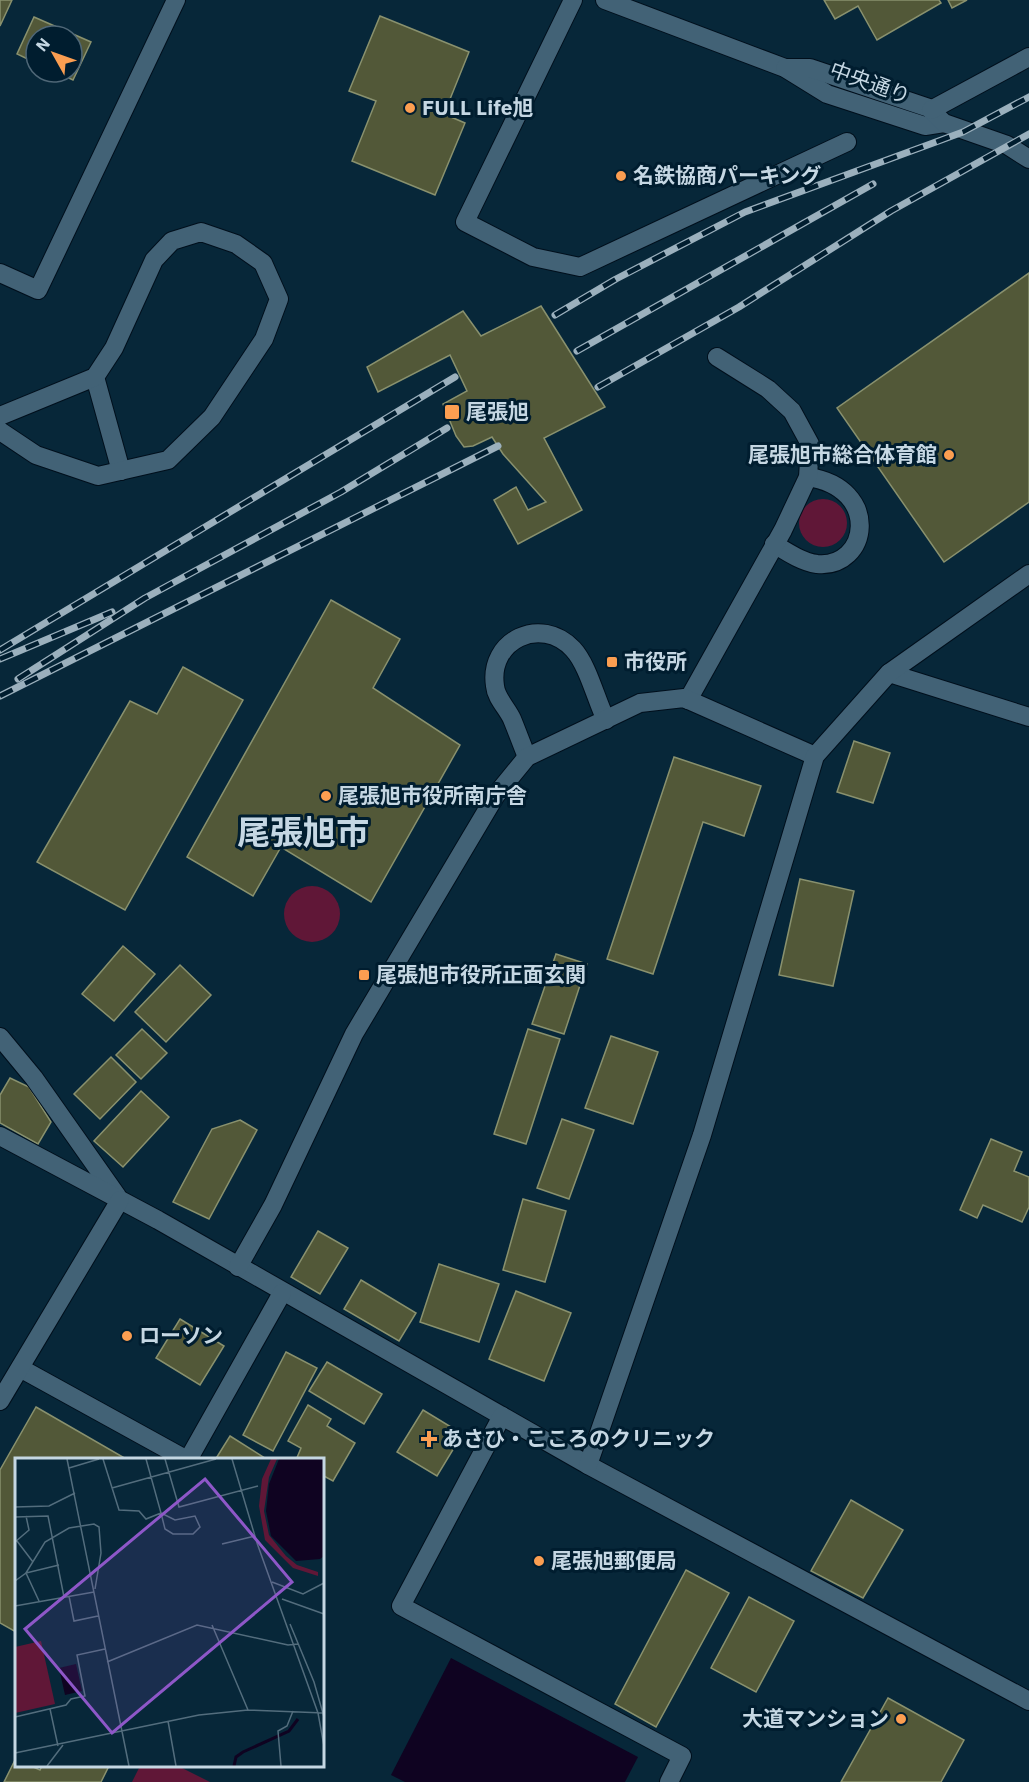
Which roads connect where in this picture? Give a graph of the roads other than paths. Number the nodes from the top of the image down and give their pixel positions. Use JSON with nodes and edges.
{"nodes":[{"id":1,"x":176,"y":0,"type":"edge"},
{"id":2,"x":573,"y":0,"type":"edge"},
{"id":3,"x":605,"y":0,"type":"edge"},
{"id":4,"x":1029,"y":57,"type":"edge"},
{"id":5,"x":938,"y":116,"type":"junction"},
{"id":6,"x":847,"y":142,"type":"dead end"},
{"id":7,"x":1025,"y":152,"type":"edge"},
{"id":8,"x":0,"y":273,"type":"edge"},
{"id":9,"x":717,"y":357,"type":"dead end"},
{"id":10,"x":95,"y":377,"type":"junction"},
{"id":11,"x":0,"y":416,"type":"edge"},
{"id":12,"x":0,"y":431,"type":"edge"},
{"id":13,"x":121,"y":471,"type":"junction"},
{"id":14,"x":807,"y":477,"type":"junction"},
{"id":15,"x":774,"y":544,"type":"junction"},
{"id":16,"x":1029,"y":574,"type":"edge"},
{"id":17,"x":889,"y":673,"type":"junction"},
{"id":18,"x":688,"y":700,"type":"junction"},
{"id":19,"x":1029,"y":717,"type":"edge"},
{"id":20,"x":606,"y":720,"type":"junction"},
{"id":21,"x":815,"y":756,"type":"junction"},
{"id":22,"x":527,"y":757,"type":"junction"},
{"id":23,"x":0,"y":1037,"type":"edge"},
{"id":24,"x":0,"y":1136,"type":"edge"},
{"id":25,"x":120,"y":1200,"type":"junction"},
{"id":26,"x":238,"y":1267,"type":"junction"},
{"id":27,"x":282,"y":1293,"type":"junction"},
{"id":28,"x":20,"y":1368,"type":"junction"},
{"id":29,"x":1,"y":1396,"type":"edge"},
{"id":30,"x":502,"y":1416,"type":"junction"},
{"id":31,"x":184,"y":1458,"type":"edge"},
{"id":32,"x":189,"y":1458,"type":"edge"},
{"id":33,"x":588,"y":1465,"type":"junction"},
{"id":34,"x":1029,"y":1701,"type":"edge"},
{"id":35,"x":669,"y":1782,"type":"edge"}],
"edges":[{"from":1,"to":8,"type":"street"},
{"from":2,"to":6,"type":"street"},
{"from":3,"to":5,"type":"street","name":"中央通り"},
{"from":4,"to":5,"type":"street"},
{"from":5,"to":7,"type":"street","name":"中央通り"},
{"from":9,"to":14,"type":"street"},
{"from":10,"to":11,"type":"street"},
{"from":10,"to":13,"type":"street"},
{"from":10,"to":13,"type":"street"},
{"from":12,"to":13,"type":"street"},
{"from":14,"to":15,"type":"street"},
{"from":14,"to":15,"type":"street"},
{"from":15,"to":18,"type":"street"},
{"from":16,"to":17,"type":"street"},
{"from":17,"to":19,"type":"street"},
{"from":17,"to":21,"type":"street"},
{"from":18,"to":20,"type":"street"},
{"from":18,"to":21,"type":"street"},
{"from":20,"to":22,"type":"street"},
{"from":20,"to":22,"type":"street"},
{"from":21,"to":33,"type":"street"},
{"from":22,"to":26,"type":"street"},
{"from":23,"to":25,"type":"street"},
{"from":24,"to":25,"type":"street"},
{"from":25,"to":26,"type":"street"},
{"from":25,"to":28,"type":"street"},
{"from":26,"to":27,"type":"street"},
{"from":27,"to":30,"type":"street"},
{"from":27,"to":32,"type":"street"},
{"from":28,"to":29,"type":"street"},
{"from":28,"to":31,"type":"street"},
{"from":30,"to":33,"type":"street"},
{"from":30,"to":35,"type":"street"},
{"from":33,"to":34,"type":"street"}]}
